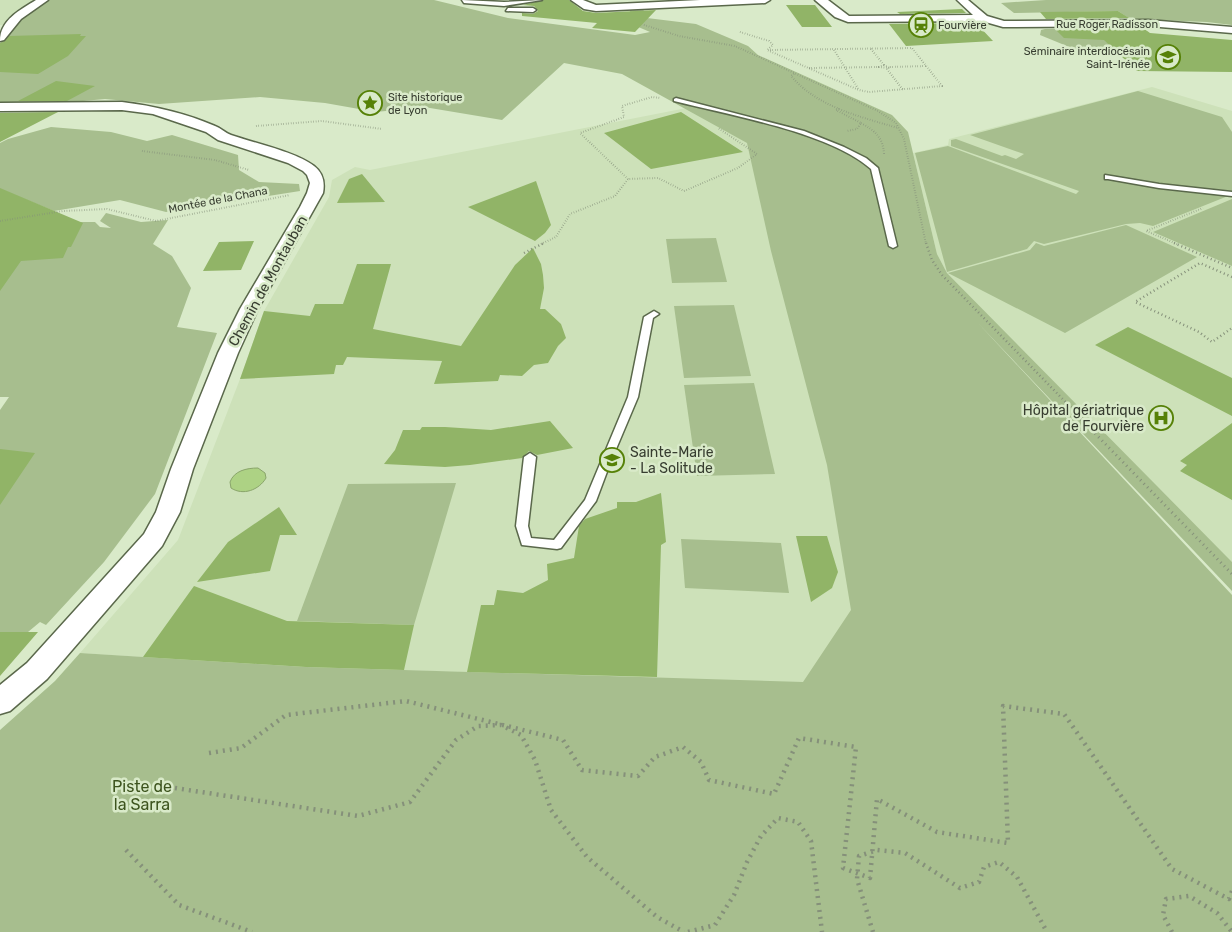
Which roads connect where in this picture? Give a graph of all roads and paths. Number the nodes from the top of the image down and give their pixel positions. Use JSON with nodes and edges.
{"nodes":[{"id":1,"x":43,"y":0,"type":"edge"},
{"id":2,"x":539,"y":0,"type":"edge"},
{"id":3,"x":576,"y":0,"type":"edge"},
{"id":4,"x":765,"y":0,"type":"edge"},
{"id":5,"x":962,"y":0,"type":"edge"},
{"id":6,"x":464,"y":1,"type":"edge"},
{"id":7,"x":822,"y":1,"type":"edge"},
{"id":8,"x":504,"y":4,"type":"junction"},
{"id":9,"x":533,"y":10,"type":"dead end"},
{"id":10,"x":984,"y":18,"type":"junction"},
{"id":11,"x":645,"y":25,"type":"dead end"},
{"id":12,"x":1232,"y":30,"type":"edge"},
{"id":13,"x":740,"y":32,"type":"dead end"},
{"id":14,"x":0,"y":38,"type":"edge"},
{"id":15,"x":834,"y":49,"type":"junction"},
{"id":16,"x":871,"y":49,"type":"junction"},
{"id":17,"x":768,"y":50,"type":"junction"},
{"id":18,"x":884,"y":65,"type":"junction"},
{"id":19,"x":926,"y":66,"type":"junction"},
{"id":20,"x":879,"y":67,"type":"junction"},
{"id":21,"x":890,"y":67,"type":"junction"},
{"id":22,"x":806,"y":68,"type":"junction"},
{"id":23,"x":845,"y":68,"type":"junction"},
{"id":24,"x":887,"y":69,"type":"junction"},
{"id":25,"x":794,"y":74,"type":"junction"},
{"id":26,"x":859,"y":90,"type":"junction"},
{"id":27,"x":903,"y":90,"type":"junction"},
{"id":28,"x":676,"y":100,"type":"joint"},
{"id":29,"x":0,"y":107,"type":"edge"},
{"id":30,"x":840,"y":109,"type":"junction"},
{"id":31,"x":861,"y":123,"type":"junction"},
{"id":32,"x":716,"y":127,"type":"dead end"},
{"id":33,"x":899,"y":128,"type":"junction"},
{"id":34,"x":382,"y":129,"type":"dead end"},
{"id":35,"x":218,"y":134,"type":"junction"},
{"id":36,"x":821,"y":138,"type":"junction"},
{"id":37,"x":142,"y":151,"type":"dead end"},
{"id":38,"x":874,"y":168,"type":"junction"},
{"id":39,"x":249,"y":170,"type":"dead end"},
{"id":40,"x":1108,"y":177,"type":"dead end"},
{"id":41,"x":628,"y":179,"type":"junction"},
{"id":42,"x":1232,"y":194,"type":"edge"},
{"id":43,"x":291,"y":195,"type":"dead end"},
{"id":44,"x":1206,"y":207,"type":"dead end"},
{"id":45,"x":0,"y":221,"type":"edge"},
{"id":46,"x":893,"y":246,"type":"dead end"},
{"id":47,"x":524,"y":253,"type":"dead end"},
{"id":48,"x":1232,"y":268,"type":"edge"},
{"id":49,"x":1232,"y":278,"type":"edge"},
{"id":50,"x":654,"y":314,"type":"dead end"},
{"id":51,"x":1232,"y":328,"type":"edge"},
{"id":52,"x":530,"y":456,"type":"dead end"},
{"id":53,"x":1232,"y":575,"type":"edge"},
{"id":54,"x":0,"y":702,"type":"edge"},
{"id":55,"x":209,"y":753,"type":"dead end"},
{"id":56,"x":175,"y":788,"type":"dead end"},
{"id":57,"x":126,"y":850,"type":"dead end"},
{"id":58,"x":872,"y":852,"type":"junction"},
{"id":59,"x":857,"y":874,"type":"junction"},
{"id":60,"x":1232,"y":891,"type":"edge"},
{"id":61,"x":252,"y":932,"type":"edge"},
{"id":62,"x":686,"y":932,"type":"edge"},
{"id":63,"x":822,"y":932,"type":"edge"},
{"id":64,"x":873,"y":932,"type":"edge"},
{"id":65,"x":1047,"y":932,"type":"edge"},
{"id":66,"x":1172,"y":932,"type":"edge"},
{"id":67,"x":1232,"y":932,"type":"edge"}],
"edges":[{"from":1,"to":14,"type":"street"},
{"from":2,"to":8,"type":"lane"},
{"from":3,"to":4,"type":"street"},
{"from":5,"to":10,"type":"street"},
{"from":6,"to":8,"type":"lane"},
{"from":7,"to":10,"type":"street"},
{"from":8,"to":9,"type":"lane"},
{"from":10,"to":12,"type":"street","name":"Rue Roger Radisson"},
{"from":11,"to":25,"type":"path"},
{"from":13,"to":17,"type":"path"},
{"from":15,"to":16,"type":"path"},
{"from":15,"to":17,"type":"path"},
{"from":15,"to":23,"type":"path"},
{"from":16,"to":18,"type":"path"},
{"from":16,"to":19,"type":"path"},
{"from":17,"to":22,"type":"path"},
{"from":18,"to":20,"type":"path"},
{"from":18,"to":21,"type":"path"},
{"from":19,"to":21,"type":"path"},
{"from":19,"to":27,"type":"path"},
{"from":20,"to":23,"type":"path"},
{"from":20,"to":24,"type":"path"},
{"from":21,"to":24,"type":"path"},
{"from":22,"to":23,"type":"path"},
{"from":22,"to":26,"type":"path"},
{"from":23,"to":26,"type":"path"},
{"from":24,"to":27,"type":"path"},
{"from":25,"to":30,"type":"path"},
{"from":25,"to":33,"type":"path"},
{"from":26,"to":27,"type":"path"},
{"from":28,"to":36,"type":"lane"},
{"from":28,"to":41,"type":"path"},
{"from":29,"to":35,"type":"street","name":"Chemin de Montauban"},
{"from":30,"to":31,"type":"path"},
{"from":30,"to":33,"type":"path"},
{"from":31,"to":36,"type":"path"},
{"from":31,"to":38,"type":"path"},
{"from":32,"to":41,"type":"path"},
{"from":33,"to":53,"type":"path"},
{"from":34,"to":35,"type":"path"},
{"from":35,"to":54,"type":"street","name":"Chemin de Montauban"},
{"from":36,"to":38,"type":"lane"},
{"from":37,"to":39,"type":"path"},
{"from":38,"to":46,"type":"lane"},
{"from":40,"to":42,"type":"lane"},
{"from":41,"to":47,"type":"path"},
{"from":43,"to":45,"type":"path","name":"Montée de la Chana"},
{"from":44,"to":48,"type":"path"},
{"from":49,"to":51,"type":"path"},
{"from":50,"to":52,"type":"lane"},
{"from":55,"to":59,"type":"path"},
{"from":56,"to":62,"type":"path"},
{"from":57,"to":61,"type":"path"},
{"from":58,"to":59,"type":"path"},
{"from":58,"to":59,"type":"path"},
{"from":58,"to":60,"type":"path"},
{"from":58,"to":65,"type":"path"},
{"from":59,"to":64,"type":"path"},
{"from":62,"to":63,"type":"path"},
{"from":66,"to":67,"type":"path"}]}
